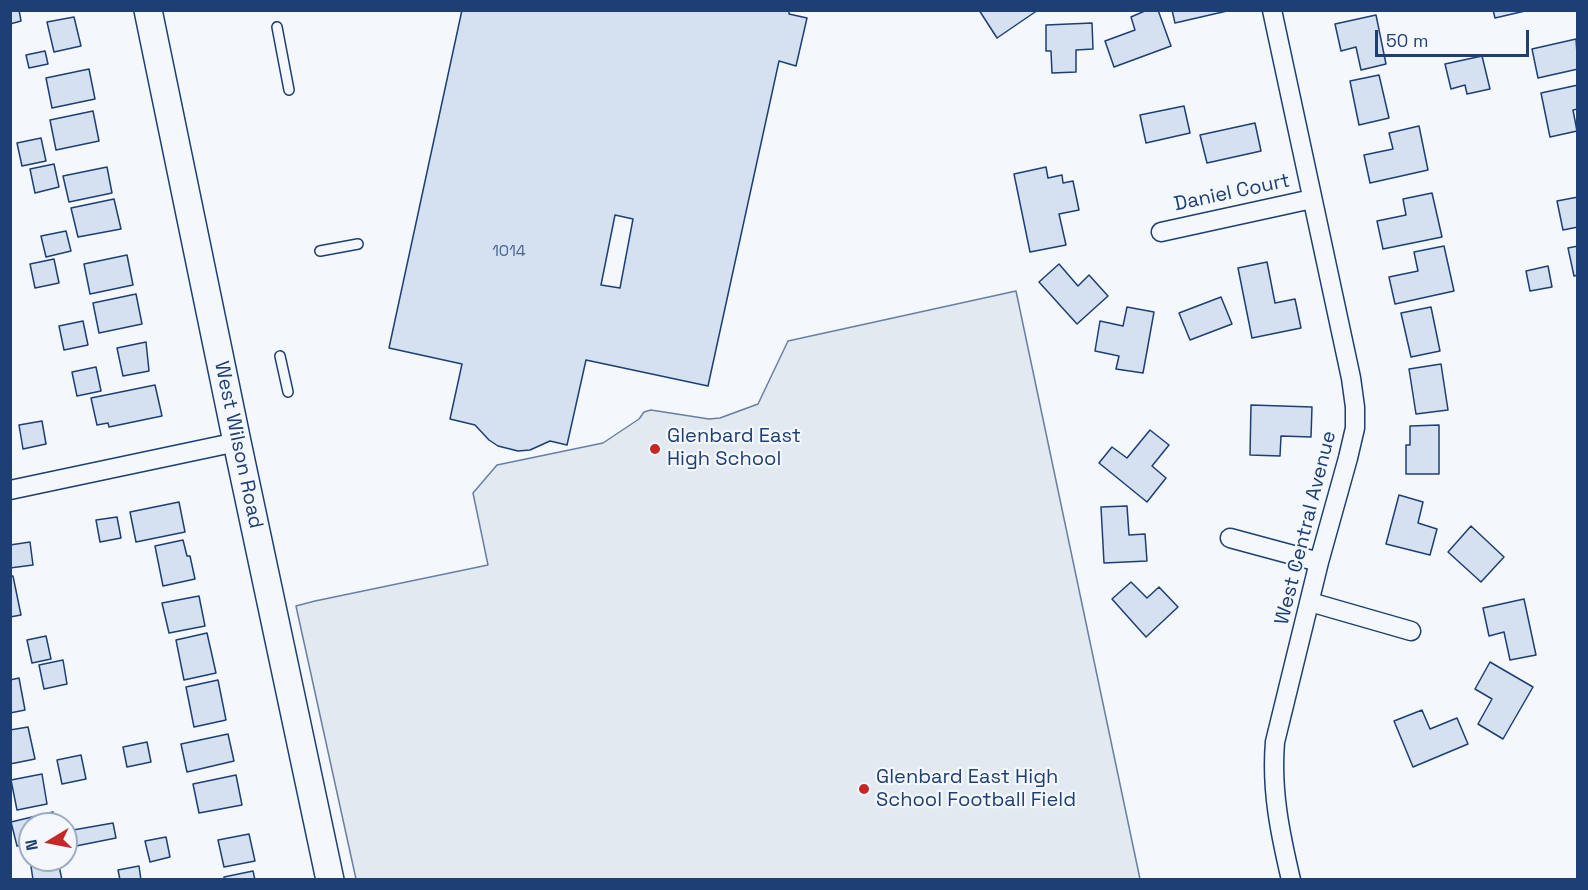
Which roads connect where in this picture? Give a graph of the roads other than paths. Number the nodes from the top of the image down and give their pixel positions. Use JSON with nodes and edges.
{"nodes":[{"id":1,"x":148,"y":10,"type":"edge"},
{"id":2,"x":1272,"y":10,"type":"edge"},
{"id":3,"x":277,"y":27,"type":"dead end"},
{"id":4,"x":289,"y":90,"type":"dead end"},
{"id":5,"x":1312,"y":199,"type":"junction"},
{"id":6,"x":1161,"y":232,"type":"dead end"},
{"id":7,"x":358,"y":244,"type":"dead end"},
{"id":8,"x":320,"y":251,"type":"dead end"},
{"id":9,"x":280,"y":356,"type":"dead end"},
{"id":10,"x":288,"y":392,"type":"dead end"},
{"id":11,"x":237,"y":442,"type":"junction"},
{"id":12,"x":10,"y":490,"type":"edge"},
{"id":13,"x":1230,"y":538,"type":"dead end"},
{"id":14,"x":1319,"y":562,"type":"junction"},
{"id":15,"x":1310,"y":602,"type":"junction"},
{"id":16,"x":1411,"y":631,"type":"dead end"},
{"id":17,"x":330,"y":879,"type":"edge"},
{"id":18,"x":1291,"y":879,"type":"edge"}],
"edges":[{"from":1,"to":11,"type":"street","name":"West Wilson Road"},
{"from":2,"to":5,"type":"street","name":"West Central Avenue"},
{"from":3,"to":4,"type":"lane"},
{"from":5,"to":6,"type":"street","name":"Daniel Court"},
{"from":5,"to":14,"type":"street","name":"West Central Avenue"},
{"from":7,"to":8,"type":"lane"},
{"from":9,"to":10,"type":"lane"},
{"from":11,"to":12,"type":"street"},
{"from":11,"to":17,"type":"street","name":"West Wilson Road"},
{"from":13,"to":14,"type":"street"},
{"from":14,"to":15,"type":"street","name":"West Central Avenue"},
{"from":15,"to":16,"type":"street"},
{"from":15,"to":18,"type":"street","name":"West Central Avenue"}]}
